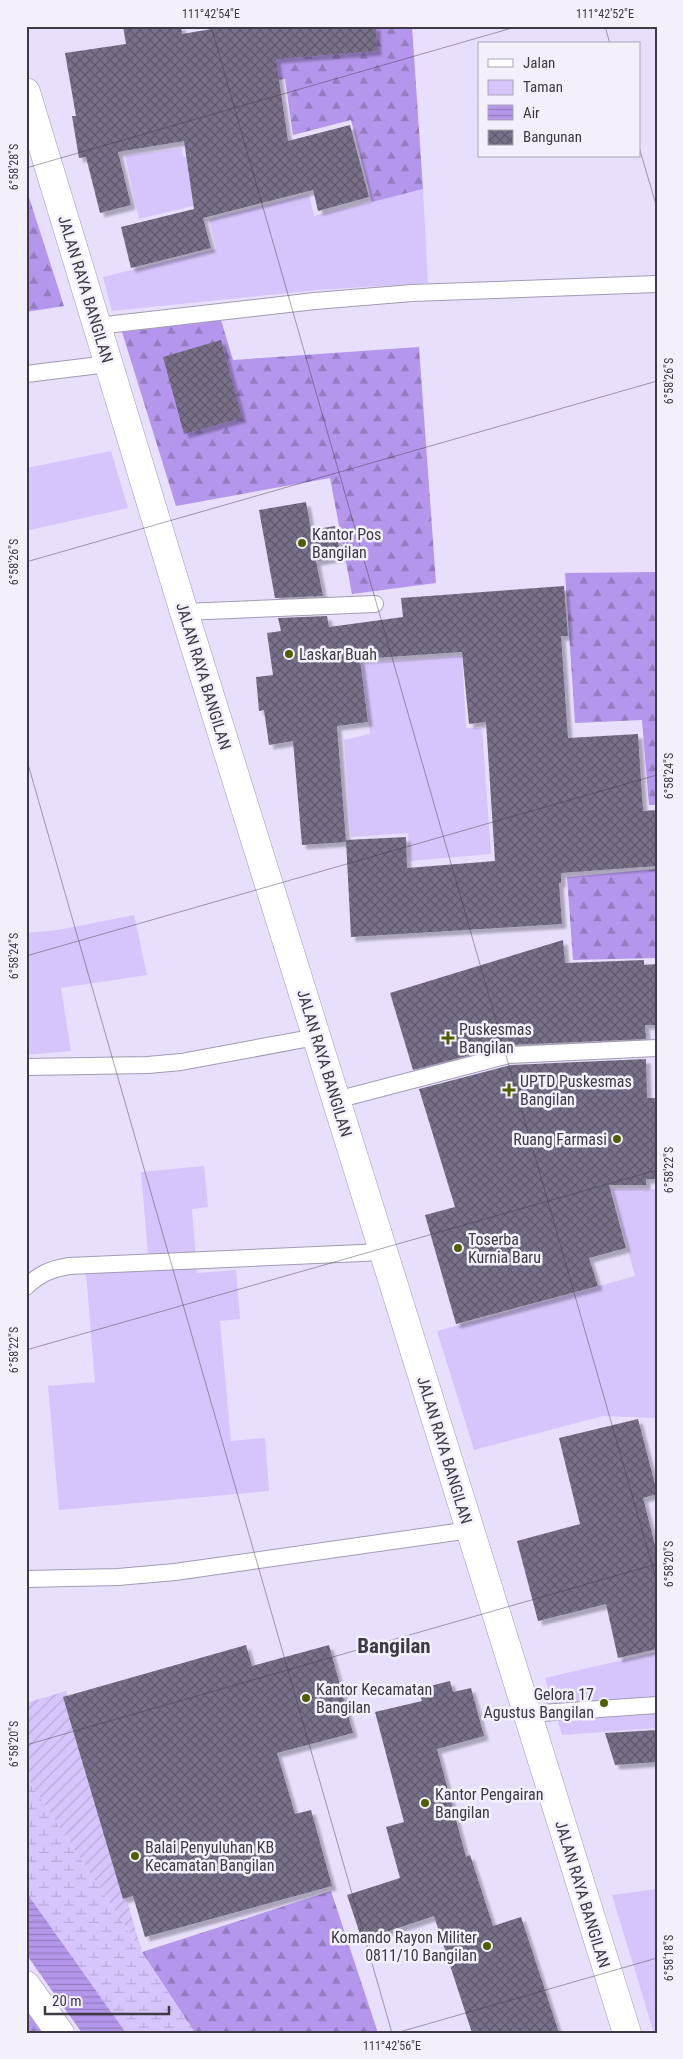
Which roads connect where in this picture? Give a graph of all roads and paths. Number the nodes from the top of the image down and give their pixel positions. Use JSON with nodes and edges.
{"nodes":[{"id":1,"x":26,"y":92,"type":"edge"},
{"id":2,"x":657,"y":284,"type":"edge"},
{"id":3,"x":97,"y":326,"type":"junction"},
{"id":4,"x":108,"y":364,"type":"junction"},
{"id":5,"x":26,"y":374,"type":"edge"},
{"id":6,"x":375,"y":604,"type":"dead end"},
{"id":7,"x":184,"y":612,"type":"junction"},
{"id":8,"x":316,"y":1037,"type":"junction"},
{"id":9,"x":657,"y":1048,"type":"edge"},
{"id":10,"x":26,"y":1067,"type":"edge"},
{"id":11,"x":336,"y":1100,"type":"junction"},
{"id":12,"x":384,"y":1252,"type":"junction"},
{"id":13,"x":26,"y":1287,"type":"edge"},
{"id":14,"x":470,"y":1530,"type":"junction"},
{"id":15,"x":26,"y":1579,"type":"edge"},
{"id":16,"x":657,"y":1705,"type":"edge"},
{"id":17,"x":527,"y":1714,"type":"junction"},
{"id":18,"x":26,"y":1985,"type":"edge"},
{"id":19,"x":622,"y":2031,"type":"edge"},
{"id":20,"x":60,"y":2033,"type":"edge"}],
"edges":[{"from":1,"to":3,"type":"main road","name":"JALAN RAYA BANGILAN"},
{"from":2,"to":3,"type":"lane"},
{"from":3,"to":4,"type":"main road","name":"JALAN RAYA BANGILAN"},
{"from":4,"to":5,"type":"lane"},
{"from":4,"to":7,"type":"main road","name":"JALAN RAYA BANGILAN"},
{"from":6,"to":7,"type":"lane"},
{"from":7,"to":8,"type":"main road","name":"JALAN RAYA BANGILAN"},
{"from":8,"to":10,"type":"lane"},
{"from":8,"to":11,"type":"main road","name":"JALAN RAYA BANGILAN"},
{"from":9,"to":11,"type":"lane"},
{"from":11,"to":12,"type":"main road","name":"JALAN RAYA BANGILAN"},
{"from":12,"to":13,"type":"lane"},
{"from":12,"to":14,"type":"main road","name":"JALAN RAYA BANGILAN"},
{"from":14,"to":15,"type":"lane"},
{"from":14,"to":17,"type":"main road","name":"JALAN RAYA BANGILAN"},
{"from":16,"to":17,"type":"lane"},
{"from":17,"to":19,"type":"main road","name":"JALAN RAYA BANGILAN"},
{"from":18,"to":20,"type":"main road"}]}
